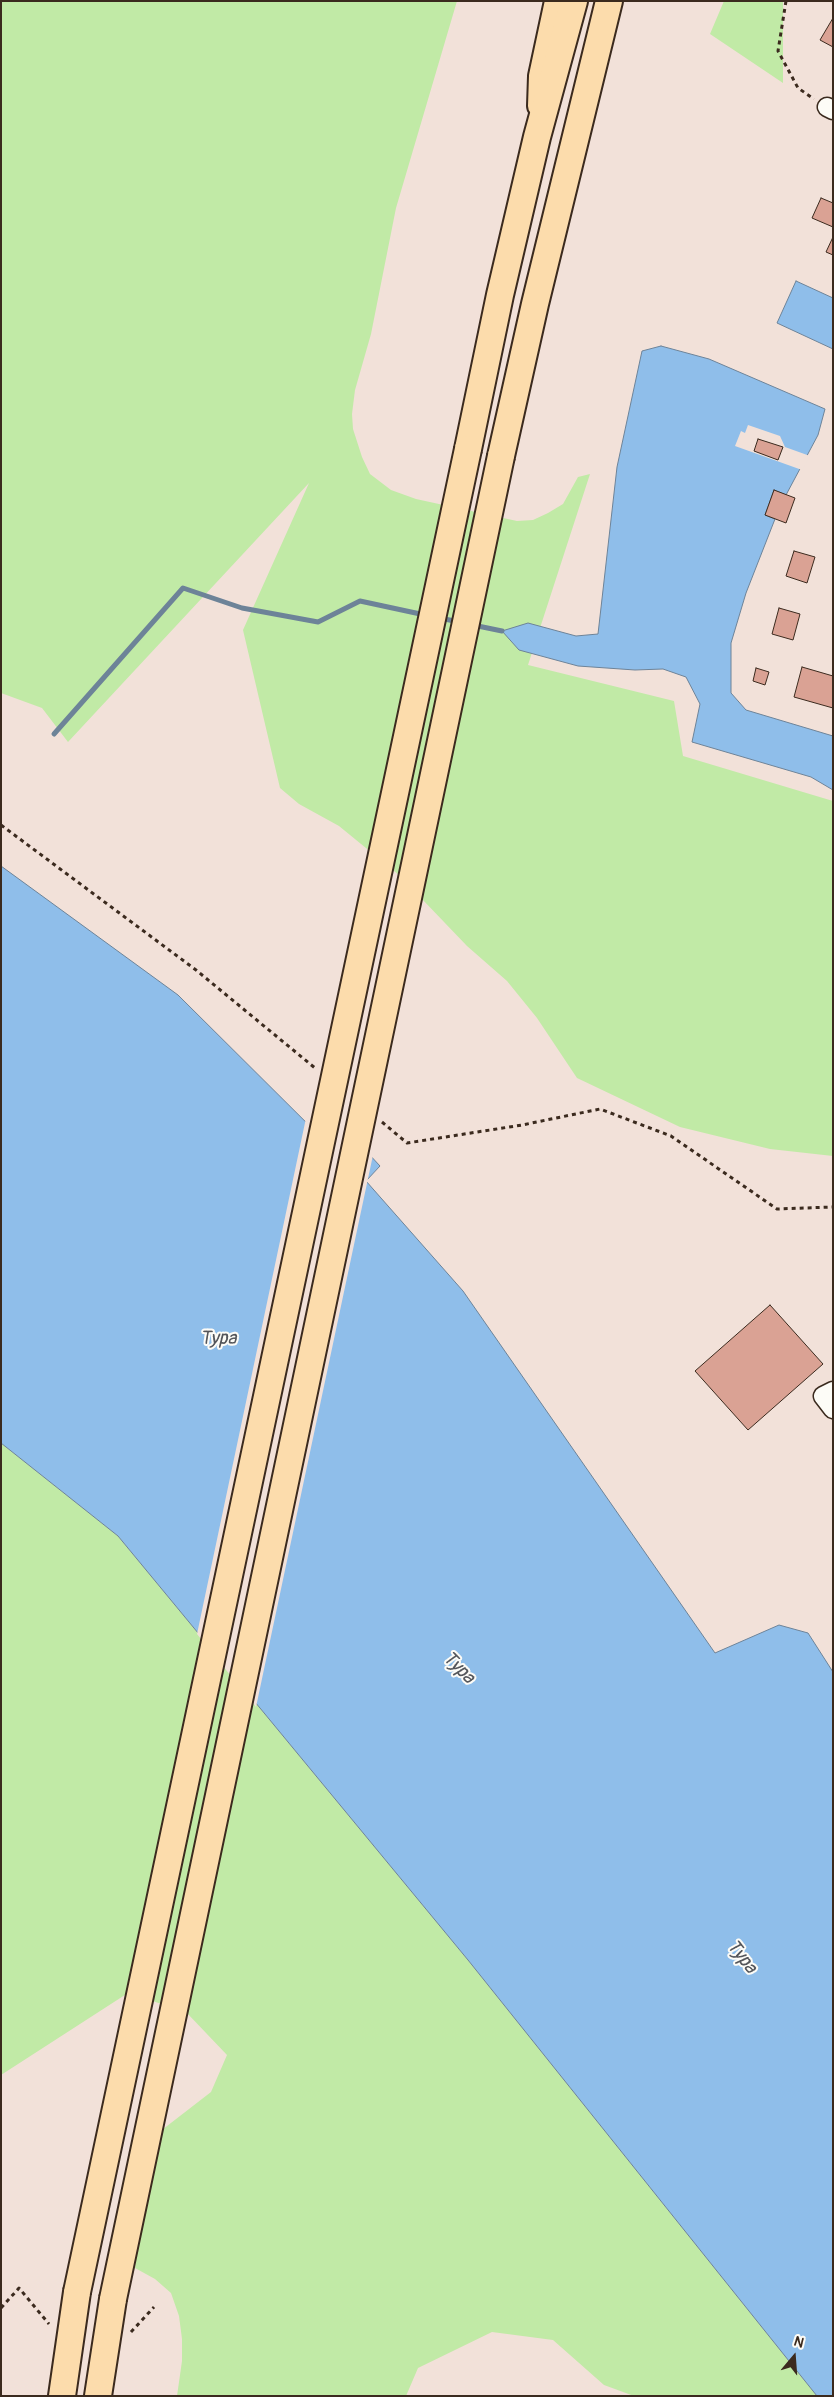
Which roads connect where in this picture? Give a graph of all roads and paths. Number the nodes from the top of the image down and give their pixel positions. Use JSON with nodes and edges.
{"nodes":[{"id":1,"x":556,"y":1,"type":"edge"},
{"id":2,"x":574,"y":1,"type":"edge"},
{"id":3,"x":609,"y":1,"type":"edge"},
{"id":4,"x":623,"y":1,"type":"edge"},
{"id":5,"x":786,"y":1,"type":"edge"},
{"id":6,"x":830,"y":109,"type":"edge"},
{"id":7,"x":579,"y":125,"type":"junction"},
{"id":8,"x":537,"y":137,"type":"junction"},
{"id":9,"x":1,"y":825,"type":"edge"},
{"id":10,"x":317,"y":1069,"type":"dead end"},
{"id":11,"x":377,"y":1119,"type":"dead end"},
{"id":12,"x":833,"y":1207,"type":"edge"},
{"id":13,"x":833,"y":1390,"type":"edge"},
{"id":14,"x":833,"y":1409,"type":"edge"},
{"id":15,"x":154,"y":2307,"type":"dead end"},
{"id":16,"x":1,"y":2308,"type":"edge"},
{"id":17,"x":49,"y":2324,"type":"dead end"},
{"id":18,"x":128,"y":2335,"type":"dead end"},
{"id":19,"x":62,"y":2396,"type":"edge"},
{"id":20,"x":98,"y":2396,"type":"edge"}],
"edges":[{"from":1,"to":8,"type":"main road"},
{"from":2,"to":8,"type":"highway"},
{"from":3,"to":7,"type":"highway"},
{"from":4,"to":7,"type":"highway"},
{"from":5,"to":6,"type":"path"},
{"from":7,"to":20,"type":"highway","bridge":true},
{"from":8,"to":19,"type":"highway","bridge":true},
{"from":9,"to":10,"type":"path"},
{"from":11,"to":12,"type":"path"},
{"from":13,"to":14,"type":"lane"},
{"from":15,"to":18,"type":"path"},
{"from":16,"to":17,"type":"path"}]}
